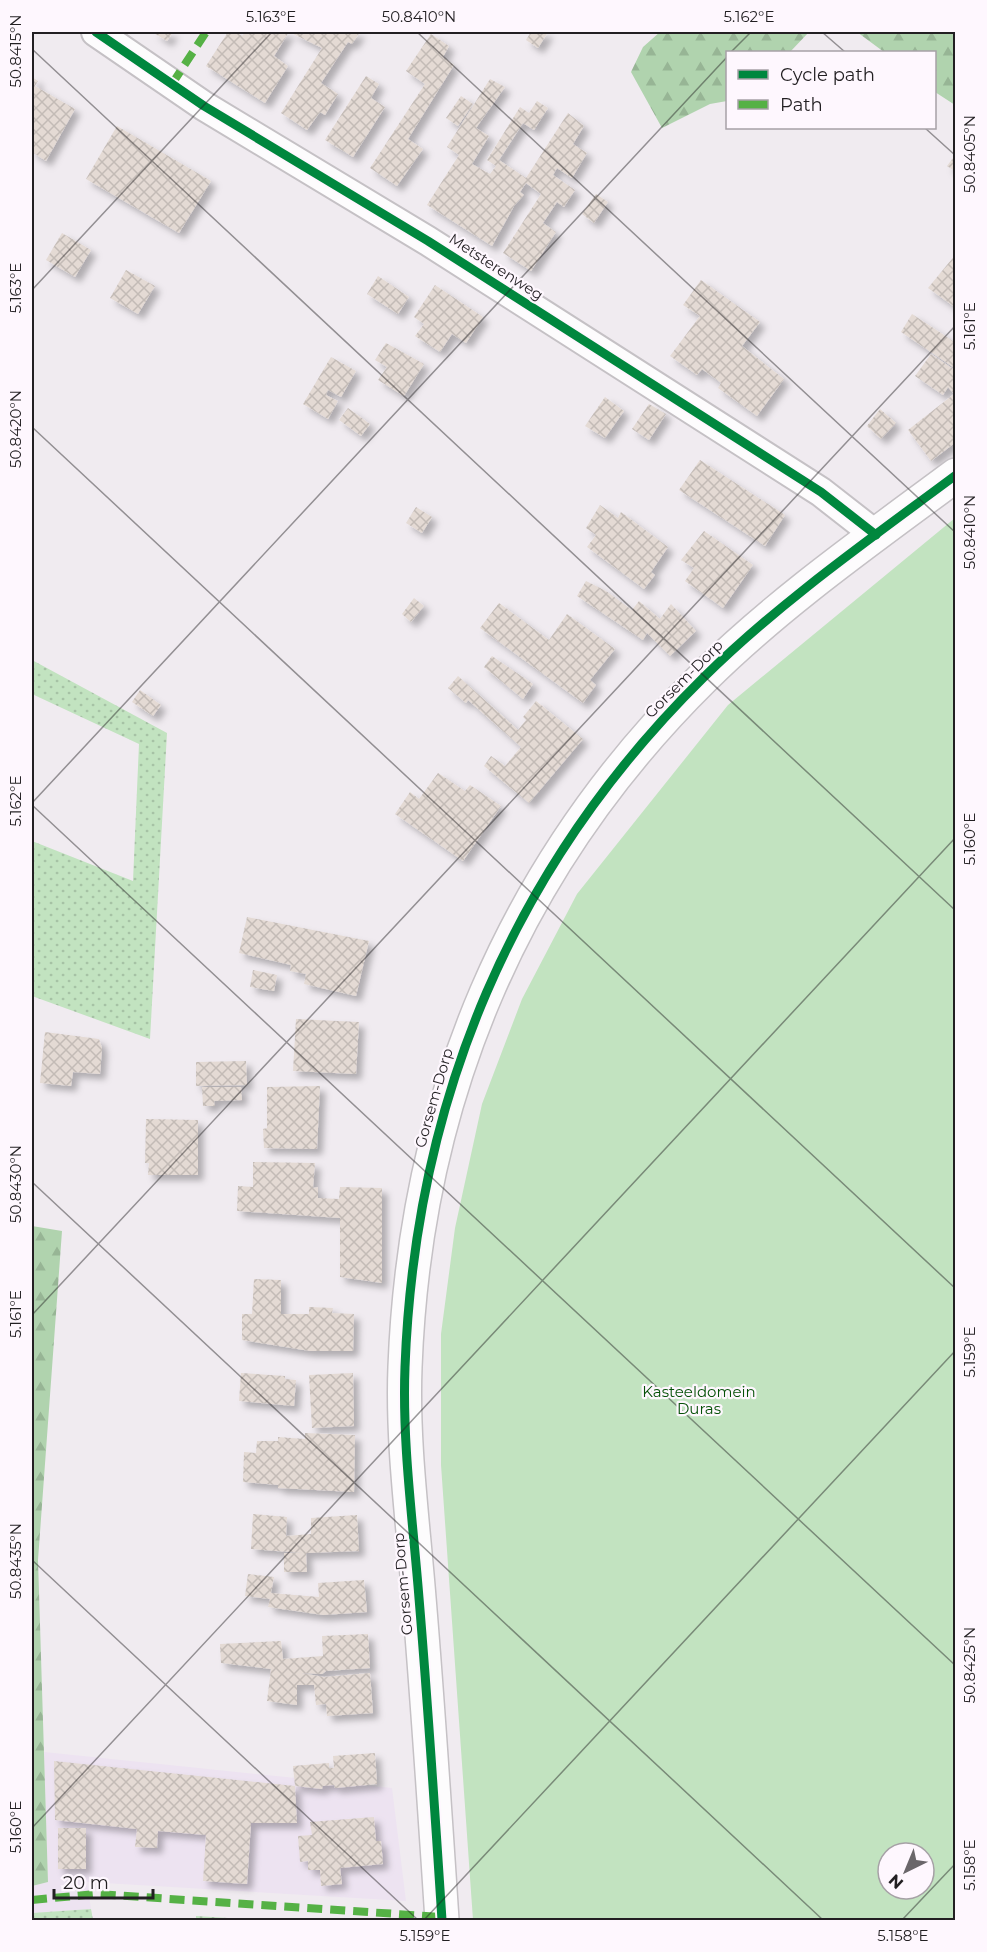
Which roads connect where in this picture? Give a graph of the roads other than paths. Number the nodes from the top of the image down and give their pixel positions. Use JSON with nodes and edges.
{"nodes":[{"id":1,"x":96,"y":32,"type":"edge"},
{"id":2,"x":956,"y":475,"type":"edge"},
{"id":3,"x":876,"y":534,"type":"junction"},
{"id":4,"x":442,"y":1920,"type":"edge"}],
"edges":[{"from":1,"to":3,"type":"street","name":"Metsterenweg"},
{"from":2,"to":3,"type":"street","name":"Gorsem-Dorp"},
{"from":3,"to":4,"type":"street","name":"Gorsem-Dorp"}]}
